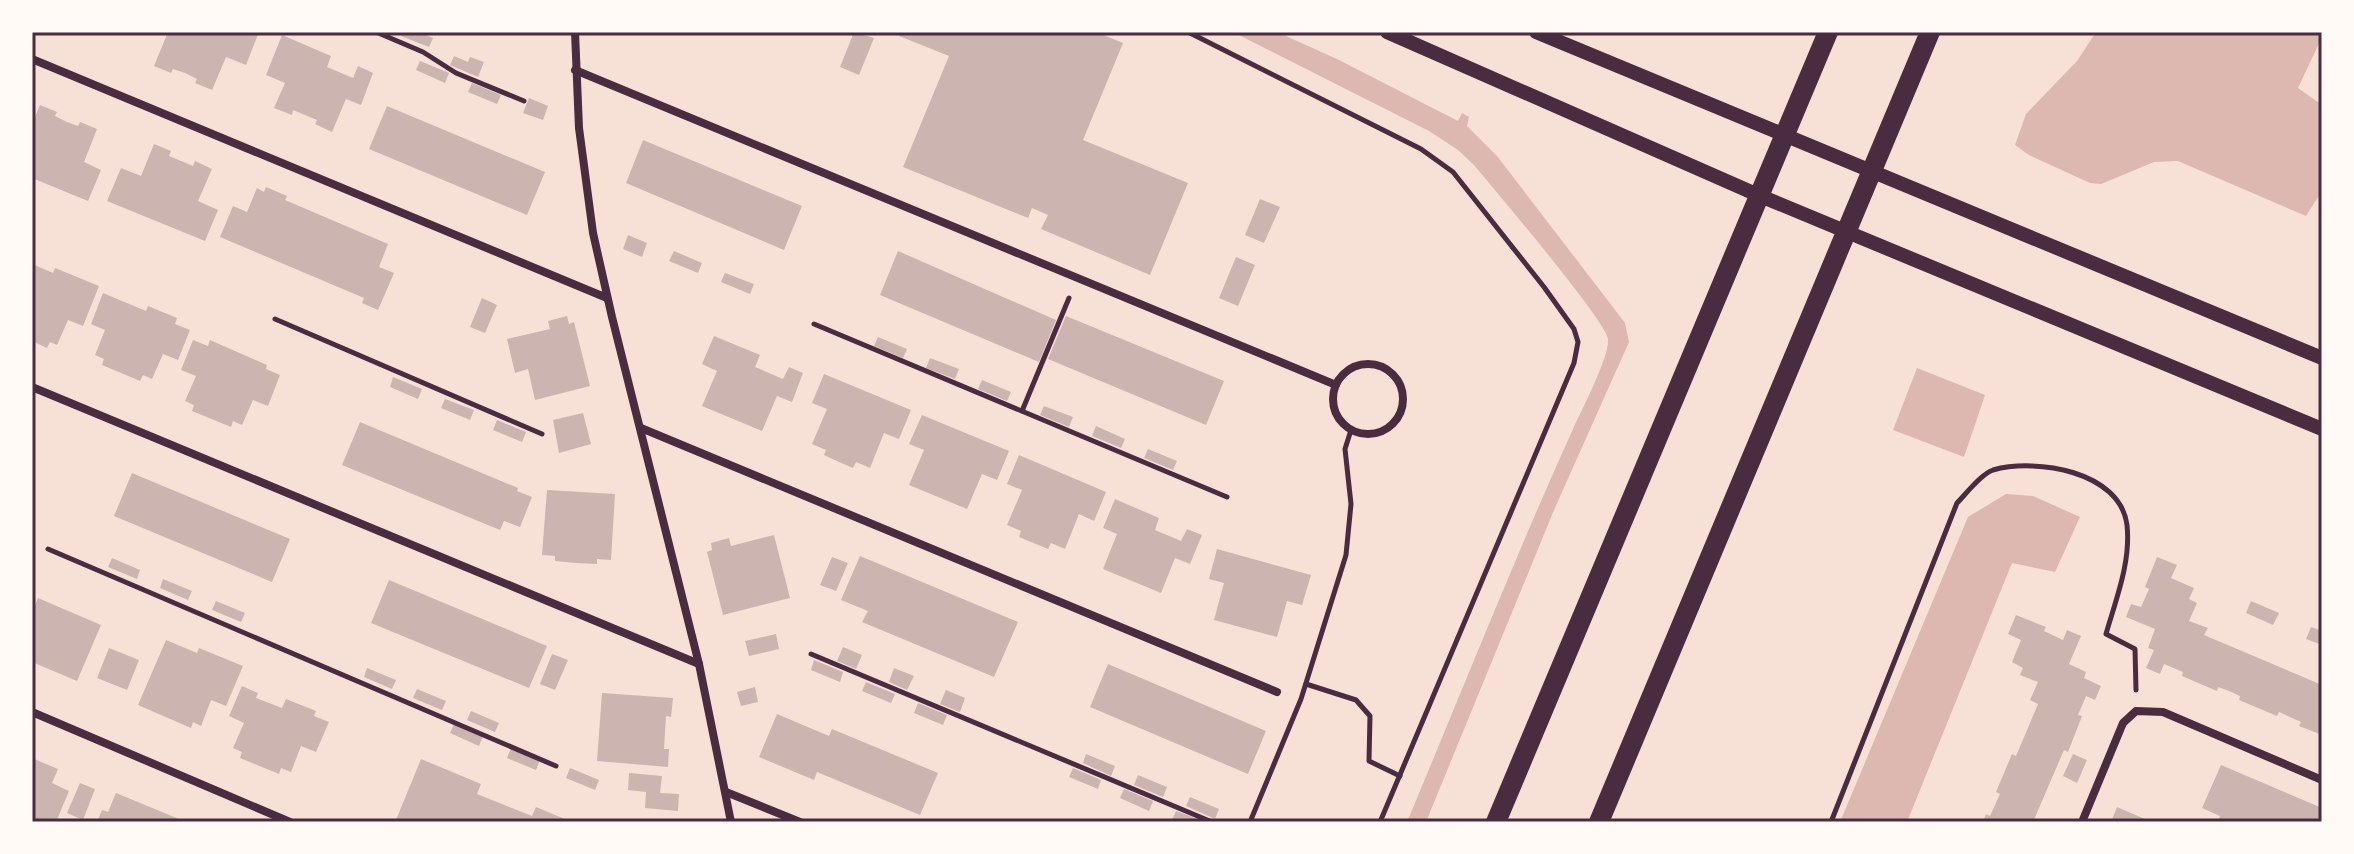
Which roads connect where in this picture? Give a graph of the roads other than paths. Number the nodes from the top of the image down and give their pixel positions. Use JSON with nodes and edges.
{"nodes":[{"id":1,"x":575,"y":32,"type":"edge"},
{"id":2,"x":1387,"y":32,"type":"edge"},
{"id":3,"x":1536,"y":32,"type":"edge"},
{"id":4,"x":1828,"y":32,"type":"edge"},
{"id":5,"x":1930,"y":32,"type":"edge"},
{"id":6,"x":32,"y":59,"type":"edge"},
{"id":7,"x":575,"y":70,"type":"junction"},
{"id":8,"x":1783,"y":136,"type":"junction"},
{"id":9,"x":1871,"y":173,"type":"junction"},
{"id":10,"x":1758,"y":195,"type":"junction"},
{"id":11,"x":1847,"y":231,"type":"junction"},
{"id":12,"x":607,"y":298,"type":"junction"},
{"id":13,"x":2322,"y":358,"type":"edge"},
{"id":14,"x":1336,"y":385,"type":"junction"},
{"id":15,"x":32,"y":387,"type":"edge"},
{"id":16,"x":641,"y":428,"type":"junction"},
{"id":17,"x":2322,"y":429,"type":"edge"},
{"id":18,"x":699,"y":664,"type":"junction"},
{"id":19,"x":1277,"y":692,"type":"dead end"},
{"id":20,"x":32,"y":712,"type":"edge"},
{"id":21,"x":2322,"y":780,"type":"edge"},
{"id":22,"x":726,"y":792,"type":"junction"},
{"id":23,"x":290,"y":822,"type":"edge"},
{"id":24,"x":731,"y":822,"type":"edge"},
{"id":25,"x":800,"y":822,"type":"edge"},
{"id":26,"x":1496,"y":822,"type":"edge"},
{"id":27,"x":1599,"y":822,"type":"edge"},
{"id":28,"x":2082,"y":822,"type":"edge"}],
"edges":[{"from":1,"to":7,"type":"street"},
{"from":2,"to":10,"type":"street"},
{"from":3,"to":8,"type":"street"},
{"from":4,"to":8,"type":"main road"},
{"from":5,"to":9,"type":"main road"},
{"from":6,"to":12,"type":"street"},
{"from":7,"to":12,"type":"street"},
{"from":7,"to":14,"type":"street"},
{"from":8,"to":9,"type":"street"},
{"from":8,"to":10,"type":"main road"},
{"from":9,"to":11,"type":"main road"},
{"from":9,"to":13,"type":"street"},
{"from":10,"to":11,"type":"street"},
{"from":10,"to":26,"type":"main road"},
{"from":11,"to":17,"type":"street"},
{"from":11,"to":27,"type":"main road"},
{"from":12,"to":16,"type":"street"},
{"from":14,"to":14,"type":"street"},
{"from":15,"to":18,"type":"street"},
{"from":16,"to":18,"type":"street"},
{"from":16,"to":19,"type":"street"},
{"from":18,"to":22,"type":"street"},
{"from":20,"to":23,"type":"street"},
{"from":21,"to":28,"type":"street"},
{"from":22,"to":24,"type":"street"},
{"from":22,"to":25,"type":"street"}]}
